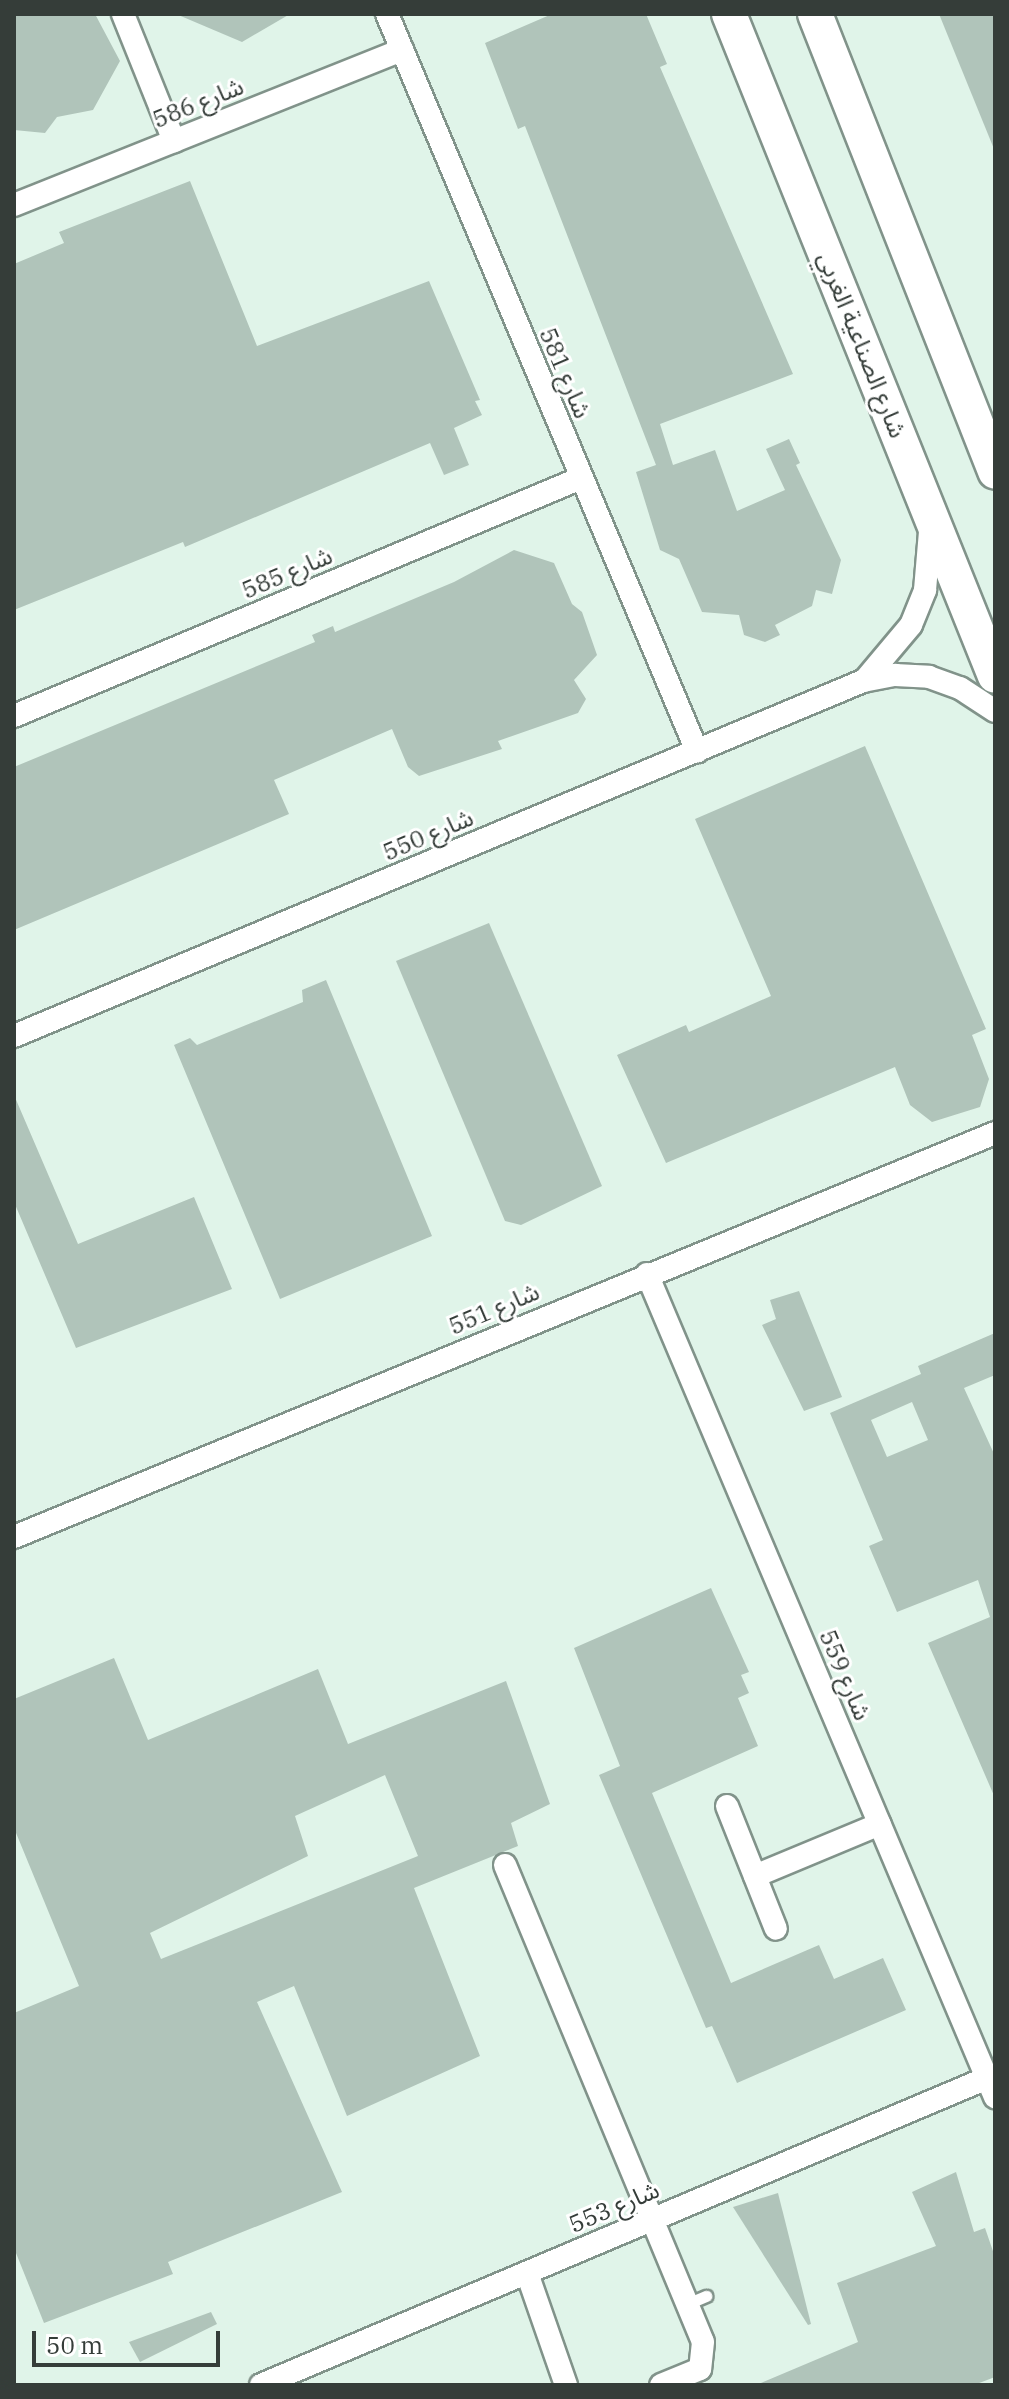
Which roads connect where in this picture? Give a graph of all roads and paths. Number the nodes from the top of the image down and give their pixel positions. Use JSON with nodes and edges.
{"nodes":[{"id":1,"x":123,"y":14,"type":"edge"},
{"id":2,"x":387,"y":14,"type":"edge"},
{"id":3,"x":729,"y":14,"type":"edge"},
{"id":4,"x":815,"y":14,"type":"edge"},
{"id":5,"x":402,"y":50,"type":"junction"},
{"id":6,"x":174,"y":141,"type":"junction"},
{"id":7,"x":14,"y":205,"type":"edge"},
{"id":8,"x":995,"y":472,"type":"edge"},
{"id":9,"x":581,"y":478,"type":"junction"},
{"id":10,"x":929,"y":512,"type":"junction"},
{"id":11,"x":995,"y":676,"type":"edge"},
{"id":12,"x":863,"y":681,"type":"junction"},
{"id":13,"x":995,"y":711,"type":"edge"},
{"id":14,"x":14,"y":716,"type":"edge"},
{"id":15,"x":697,"y":751,"type":"junction"},
{"id":16,"x":14,"y":1036,"type":"edge"},
{"id":17,"x":995,"y":1133,"type":"edge"},
{"id":18,"x":647,"y":1274,"type":"junction"},
{"id":19,"x":14,"y":1537,"type":"edge"},
{"id":20,"x":727,"y":1806,"type":"dead end"},
{"id":21,"x":880,"y":1824,"type":"junction"},
{"id":22,"x":505,"y":1865,"type":"dead end"},
{"id":23,"x":755,"y":1876,"type":"junction"},
{"id":24,"x":776,"y":1929,"type":"dead end"},
{"id":25,"x":991,"y":2087,"type":"edge"},
{"id":26,"x":651,"y":2220,"type":"junction"},
{"id":27,"x":527,"y":2273,"type":"junction"},
{"id":28,"x":261,"y":2385,"type":"edge"},
{"id":29,"x":566,"y":2385,"type":"edge"},
{"id":30,"x":661,"y":2385,"type":"edge"}],
"edges":[{"from":1,"to":6,"type":"street"},
{"from":2,"to":5,"type":"street","name":"شارع 581"},
{"from":3,"to":10,"type":"main road","name":"شارع الصناعية الغربي"},
{"from":4,"to":8,"type":"main road"},
{"from":5,"to":6,"type":"street","name":"شارع 586"},
{"from":5,"to":9,"type":"street","name":"شارع 581"},
{"from":6,"to":7,"type":"street","name":"شارع 586"},
{"from":9,"to":14,"type":"street","name":"شارع 585"},
{"from":9,"to":15,"type":"street","name":"شارع 581"},
{"from":10,"to":11,"type":"main road","name":"شارع الصناعية الغربي"},
{"from":10,"to":12,"type":"street","name":"شارع 550"},
{"from":12,"to":13,"type":"street","name":"شارع 550"},
{"from":12,"to":15,"type":"street","name":"شارع 550"},
{"from":15,"to":16,"type":"street","name":"شارع 550"},
{"from":17,"to":18,"type":"street","name":"شارع 551"},
{"from":18,"to":19,"type":"street","name":"شارع 551"},
{"from":18,"to":21,"type":"street","name":"شارع 559"},
{"from":20,"to":23,"type":"street"},
{"from":21,"to":23,"type":"street"},
{"from":21,"to":25,"type":"street","name":"شارع 559"},
{"from":22,"to":26,"type":"street"},
{"from":23,"to":24,"type":"street"},
{"from":25,"to":26,"type":"street","name":"شارع 553"},
{"from":26,"to":27,"type":"street","name":"شارع 553"},
{"from":26,"to":30,"type":"street"},
{"from":27,"to":28,"type":"street","name":"شارع 553"},
{"from":27,"to":29,"type":"street"}]}
